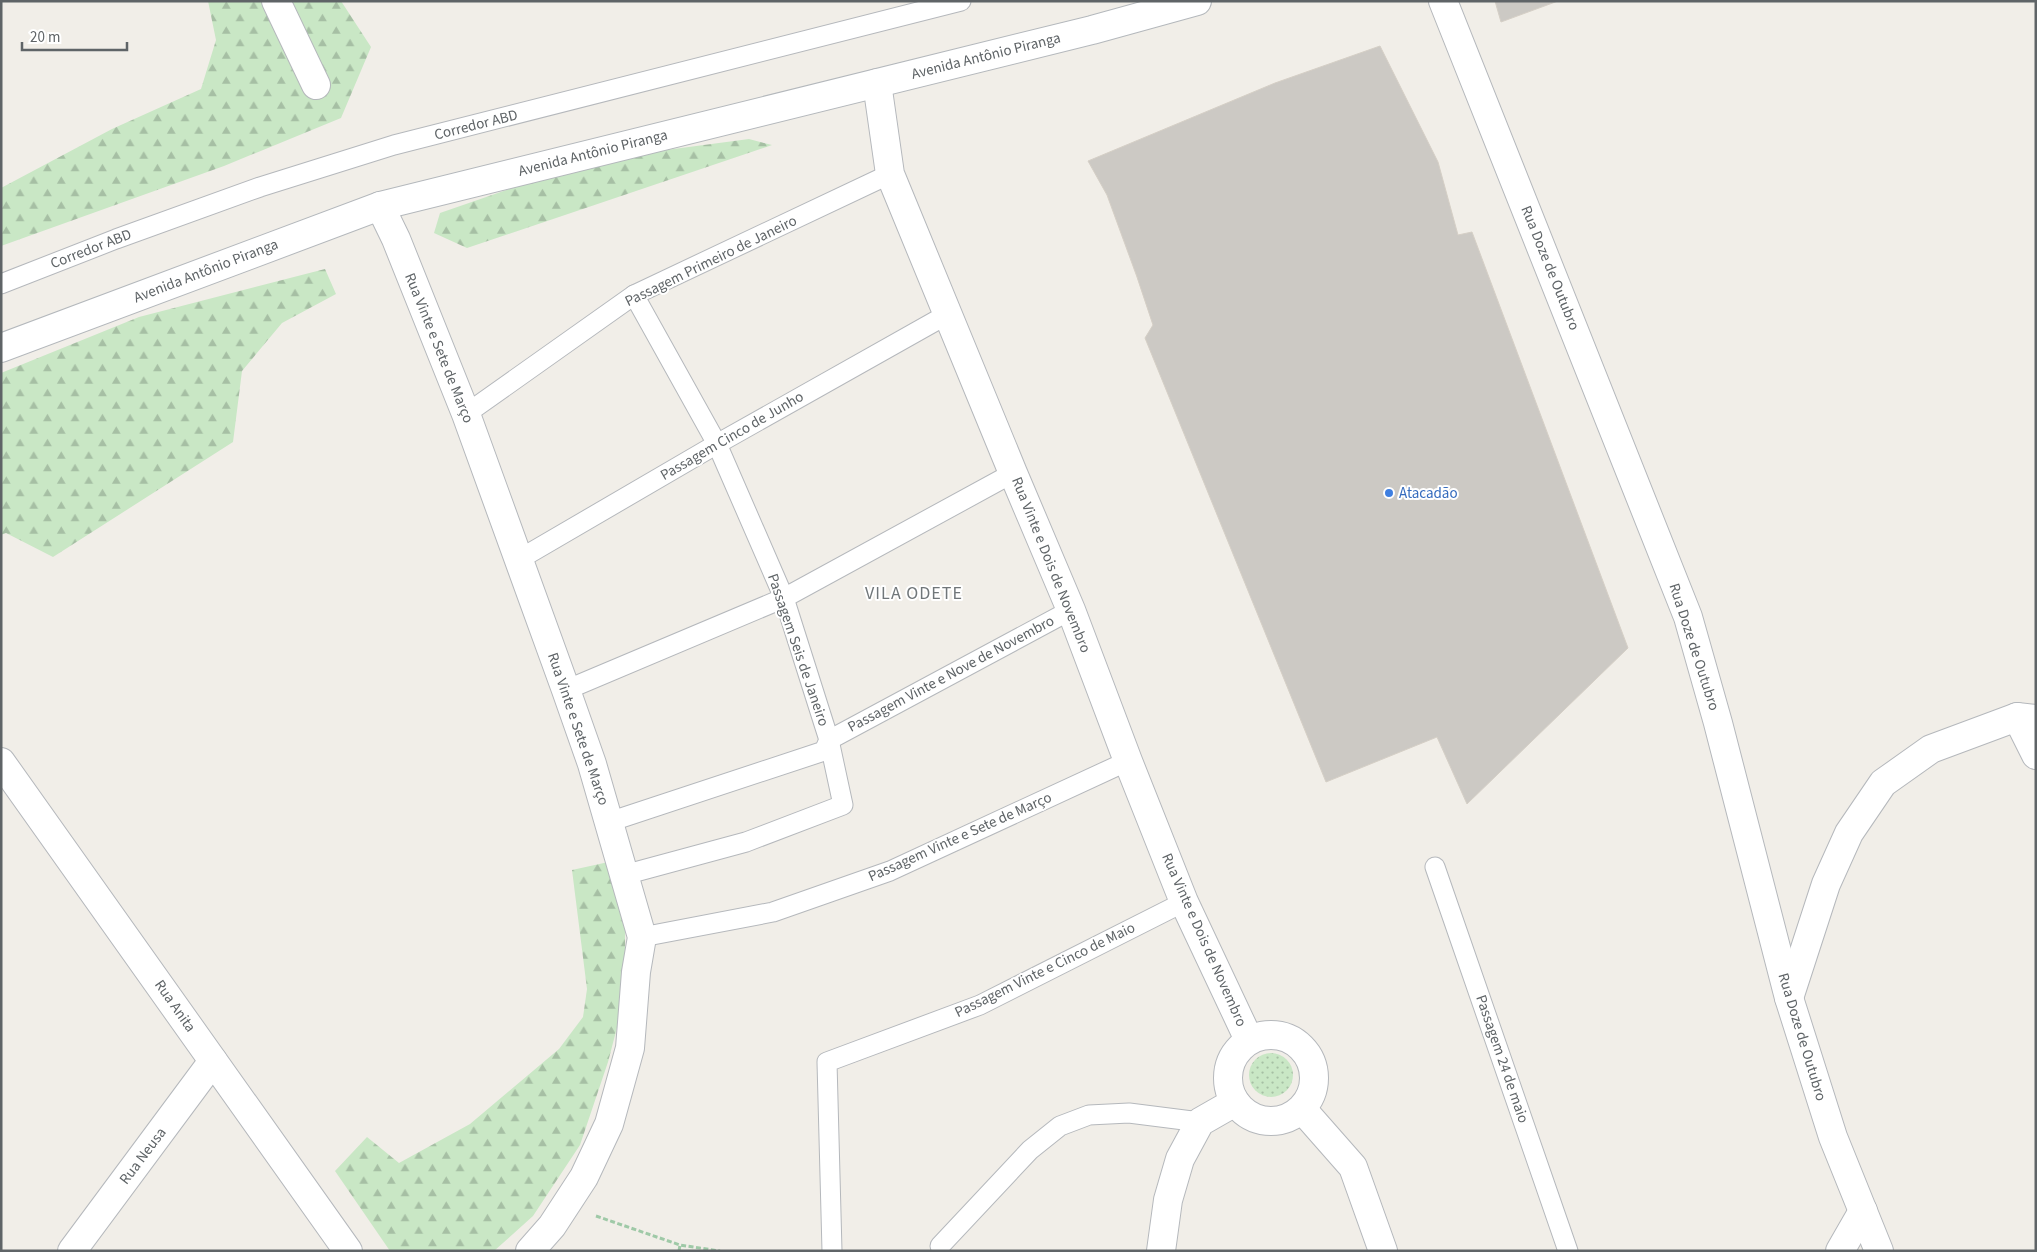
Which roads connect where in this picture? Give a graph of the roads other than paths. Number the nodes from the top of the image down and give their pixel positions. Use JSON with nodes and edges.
{"nodes":[{"id":1,"x":276,"y":1,"type":"edge"},
{"id":2,"x":961,"y":1,"type":"edge"},
{"id":3,"x":1198,"y":1,"type":"edge"},
{"id":4,"x":1443,"y":1,"type":"edge"},
{"id":5,"x":877,"y":83,"type":"junction"},
{"id":6,"x":316,"y":85,"type":"dead end"},
{"id":7,"x":890,"y":174,"type":"junction"},
{"id":8,"x":380,"y":206,"type":"junction"},
{"id":9,"x":1,"y":284,"type":"edge"},
{"id":10,"x":634,"y":295,"type":"junction"},
{"id":11,"x":948,"y":314,"type":"junction"},
{"id":12,"x":1,"y":348,"type":"edge"},
{"id":13,"x":466,"y":414,"type":"junction"},
{"id":14,"x":717,"y":444,"type":"junction"},
{"id":15,"x":1013,"y":473,"type":"junction"},
{"id":16,"x":518,"y":560,"type":"junction"},
{"id":17,"x":784,"y":598,"type":"junction"},
{"id":18,"x":1071,"y":610,"type":"junction"},
{"id":19,"x":566,"y":690,"type":"junction"},
{"id":20,"x":2026,"y":718,"type":"edge"},
{"id":21,"x":828,"y":740,"type":"junction"},
{"id":22,"x":2036,"y":754,"type":"edge"},
{"id":23,"x":1128,"y":761,"type":"junction"},
{"id":24,"x":5,"y":776,"type":"edge"},
{"id":25,"x":609,"y":822,"type":"junction"},
{"id":26,"x":1435,"y":867,"type":"dead end"},
{"id":27,"x":624,"y":875,"type":"junction"},
{"id":28,"x":1184,"y":902,"type":"junction"},
{"id":29,"x":642,"y":937,"type":"junction"},
{"id":30,"x":1789,"y":998,"type":"junction"},
{"id":31,"x":1249,"y":1040,"type":"junction"},
{"id":32,"x":213,"y":1061,"type":"junction"},
{"id":33,"x":1235,"y":1102,"type":"junction"},
{"id":34,"x":1302,"y":1109,"type":"junction"},
{"id":35,"x":1200,"y":1122,"type":"junction"},
{"id":36,"x":1863,"y":1211,"type":"junction"},
{"id":37,"x":940,"y":1246,"type":"dead end"},
{"id":38,"x":72,"y":1251,"type":"edge"},
{"id":39,"x":348,"y":1251,"type":"edge"},
{"id":40,"x":530,"y":1251,"type":"edge"},
{"id":41,"x":832,"y":1251,"type":"edge"},
{"id":42,"x":1161,"y":1251,"type":"edge"},
{"id":43,"x":1383,"y":1251,"type":"edge"},
{"id":44,"x":1568,"y":1251,"type":"edge"},
{"id":45,"x":1840,"y":1251,"type":"edge"},
{"id":46,"x":1879,"y":1251,"type":"edge"}],
"edges":[{"from":1,"to":6,"type":"street"},
{"from":2,"to":9,"type":"lane","name":"Corredor ABD"},
{"from":3,"to":5,"type":"street","name":"Avenida Antônio Piranga"},
{"from":4,"to":30,"type":"street","name":"Rua Doze de Outubro"},
{"from":5,"to":7,"type":"street","name":"Rua Vinte e Dois de Novembro"},
{"from":5,"to":8,"type":"street","name":"Avenida Antônio Piranga"},
{"from":7,"to":10,"type":"lane","name":"Passagem Primeiro de Janeiro"},
{"from":7,"to":11,"type":"street","name":"Rua Vinte e Dois de Novembro"},
{"from":8,"to":12,"type":"street","name":"Avenida Antônio Piranga"},
{"from":8,"to":13,"type":"street","name":"Rua Vinte e Sete de Março"},
{"from":10,"to":13,"type":"lane","name":"Passagem Primeiro de Janeiro"},
{"from":10,"to":14,"type":"lane","name":"Passagem Seis de Janeiro"},
{"from":11,"to":14,"type":"lane","name":"Passagem Cinco de Junho"},
{"from":11,"to":15,"type":"street","name":"Rua Vinte e Dois de Novembro"},
{"from":13,"to":16,"type":"street","name":"Rua Vinte e Sete de Março"},
{"from":14,"to":16,"type":"lane","name":"Passagem Cinco de Junho"},
{"from":14,"to":17,"type":"lane","name":"Passagem Seis de Janeiro"},
{"from":15,"to":17,"type":"lane"},
{"from":15,"to":18,"type":"street","name":"Rua Vinte e Dois de Novembro"},
{"from":16,"to":19,"type":"street","name":"Rua Vinte e Sete de Março"},
{"from":17,"to":19,"type":"lane"},
{"from":17,"to":21,"type":"lane","name":"Passagem Seis de Janeiro"},
{"from":18,"to":21,"type":"lane","name":"Passagem Vinte e Nove de Novembro"},
{"from":18,"to":23,"type":"street","name":"Rua Vinte e Dois de Novembro"},
{"from":19,"to":25,"type":"street","name":"Rua Vinte e Sete de Março"},
{"from":20,"to":22,"type":"street"},
{"from":20,"to":30,"type":"street"},
{"from":21,"to":25,"type":"lane","name":"Passagem Vinte e Nove de Novembro"},
{"from":21,"to":27,"type":"lane","name":"Passagem Seis de Janeiro"},
{"from":23,"to":28,"type":"street","name":"Rua Vinte e Dois de Novembro"},
{"from":23,"to":29,"type":"lane","name":"Passagem Vinte e Sete de Março"},
{"from":24,"to":32,"type":"street","name":"Rua Anita"},
{"from":25,"to":27,"type":"street","name":"Rua Vinte e Sete de Março"},
{"from":26,"to":44,"type":"lane","name":"Passagem 24 de maio"},
{"from":27,"to":29,"type":"street","name":"Rua Vinte e Sete de Março"},
{"from":28,"to":31,"type":"street","name":"Rua Vinte e Dois de Novembro"},
{"from":28,"to":41,"type":"lane","name":"Passagem Vinte e Cinco de Maio"},
{"from":29,"to":40,"type":"street","name":"Rua Vinte e Sete de Março"},
{"from":30,"to":36,"type":"street","name":"Rua Doze de Outubro"},
{"from":31,"to":33,"type":"street"},
{"from":31,"to":34,"type":"street"},
{"from":32,"to":38,"type":"street","name":"Rua Neusa"},
{"from":32,"to":39,"type":"street","name":"Rua Anita"},
{"from":33,"to":34,"type":"street"},
{"from":33,"to":35,"type":"street"},
{"from":34,"to":43,"type":"street"},
{"from":35,"to":37,"type":"lane"},
{"from":35,"to":42,"type":"street"},
{"from":36,"to":45,"type":"street"},
{"from":36,"to":46,"type":"street","name":"Rua Doze de Outubro"}]}
